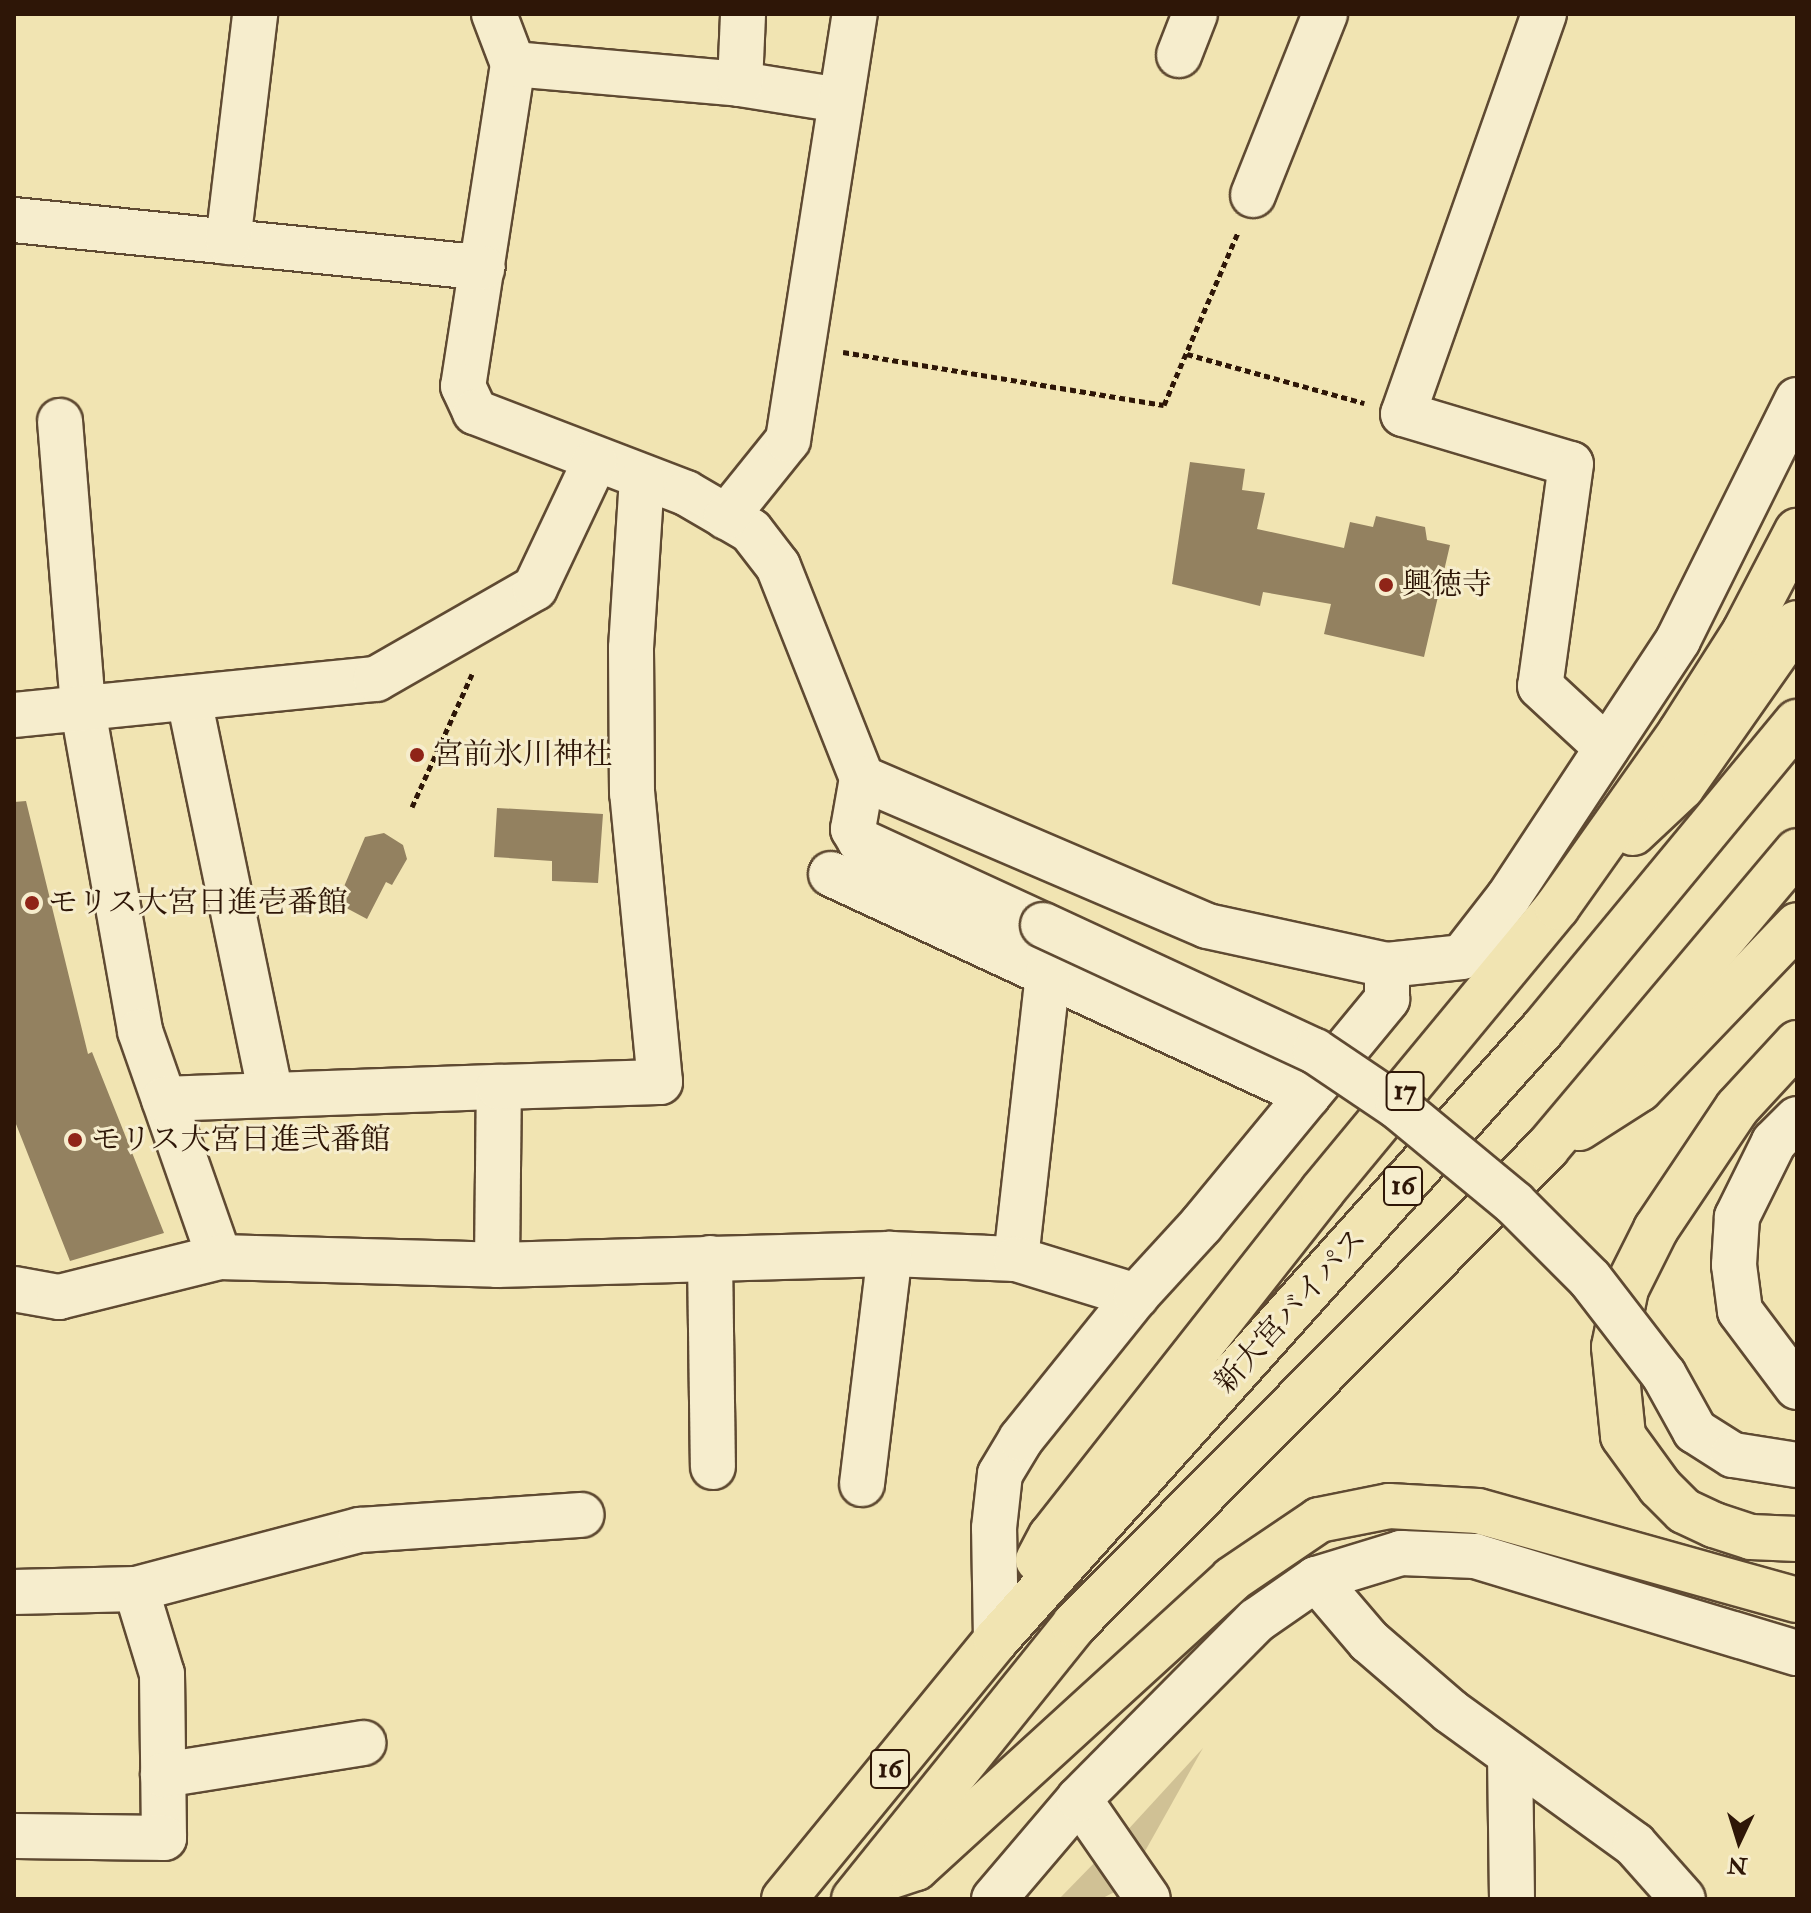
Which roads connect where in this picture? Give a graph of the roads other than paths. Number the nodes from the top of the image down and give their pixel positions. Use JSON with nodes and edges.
{"nodes":[{"id":1,"x":255,"y":14,"type":"edge"},
{"id":2,"x":494,"y":14,"type":"edge"},
{"id":3,"x":743,"y":14,"type":"edge"},
{"id":4,"x":855,"y":14,"type":"edge"},
{"id":5,"x":1195,"y":14,"type":"edge"},
{"id":6,"x":1325,"y":14,"type":"edge"},
{"id":7,"x":1544,"y":14,"type":"edge"},
{"id":8,"x":1179,"y":55,"type":"dead end"},
{"id":9,"x":513,"y":64,"type":"junction"},
{"id":10,"x":740,"y":84,"type":"junction"},
{"id":11,"x":840,"y":100,"type":"junction"},
{"id":12,"x":1253,"y":195,"type":"road end"},
{"id":13,"x":14,"y":220,"type":"edge"},
{"id":14,"x":228,"y":242,"type":"junction"},
{"id":15,"x":483,"y":268,"type":"junction"},
{"id":16,"x":1797,"y":400,"type":"edge"},
{"id":17,"x":60,"y":421,"type":"dead end"},
{"id":18,"x":595,"y":461,"type":"junction"},
{"id":19,"x":642,"y":480,"type":"junction"},
{"id":20,"x":726,"y":517,"type":"junction"},
{"id":21,"x":1797,"y":531,"type":"edge"},
{"id":22,"x":1797,"y":623,"type":"edge"},
{"id":23,"x":189,"y":699,"type":"junction"},
{"id":24,"x":83,"y":710,"type":"junction"},
{"id":25,"x":14,"y":715,"type":"edge"},
{"id":26,"x":1797,"y":722,"type":"edge"},
{"id":27,"x":1607,"y":748,"type":"junction"},
{"id":28,"x":862,"y":778,"type":"junction"},
{"id":29,"x":1797,"y":851,"type":"edge"},
{"id":30,"x":831,"y":874,"type":"dead end"},
{"id":31,"x":1557,"y":907,"type":"junction"},
{"id":32,"x":1797,"y":925,"type":"edge"},
{"id":33,"x":1530,"y":940,"type":"junction"},
{"id":34,"x":1462,"y":957,"type":"junction"},
{"id":35,"x":1387,"y":965,"type":"junction"},
{"id":36,"x":1048,"y":975,"type":"junction"},
{"id":37,"x":1797,"y":1043,"type":"edge"},
{"id":38,"x":499,"y":1087,"type":"junction"},
{"id":39,"x":271,"y":1095,"type":"junction"},
{"id":40,"x":1308,"y":1095,"type":"junction"},
{"id":41,"x":164,"y":1099,"type":"junction"},
{"id":42,"x":1797,"y":1119,"type":"edge"},
{"id":43,"x":1547,"y":1148,"type":"junction"},
{"id":44,"x":890,"y":1254,"type":"junction"},
{"id":45,"x":219,"y":1257,"type":"junction"},
{"id":46,"x":710,"y":1258,"type":"junction"},
{"id":47,"x":1016,"y":1259,"type":"junction"},
{"id":48,"x":497,"y":1265,"type":"junction"},
{"id":49,"x":14,"y":1289,"type":"edge"},
{"id":50,"x":1136,"y":1296,"type":"junction"},
{"id":51,"x":1797,"y":1387,"type":"edge"},
{"id":52,"x":1797,"y":1465,"type":"edge"},
{"id":53,"x":713,"y":1467,"type":"dead end"},
{"id":54,"x":862,"y":1484,"type":"dead end"},
{"id":55,"x":581,"y":1515,"type":"dead end"},
{"id":56,"x":1797,"y":1539,"type":"edge"},
{"id":57,"x":1316,"y":1579,"type":"junction"},
{"id":58,"x":136,"y":1589,"type":"junction"},
{"id":59,"x":14,"y":1592,"type":"edge"},
{"id":60,"x":1797,"y":1600,"type":"edge"},
{"id":61,"x":996,"y":1640,"type":"junction"},
{"id":62,"x":1797,"y":1653,"type":"edge"},
{"id":63,"x":363,"y":1743,"type":"dead end"},
{"id":64,"x":1510,"y":1755,"type":"junction"},
{"id":65,"x":163,"y":1775,"type":"junction"},
{"id":66,"x":1079,"y":1799,"type":"junction"},
{"id":67,"x":14,"y":1836,"type":"edge"},
{"id":68,"x":860,"y":1892,"type":"edge"},
{"id":69,"x":784,"y":1899,"type":"edge"},
{"id":70,"x":994,"y":1899,"type":"edge"},
{"id":71,"x":1148,"y":1899,"type":"edge"},
{"id":72,"x":1512,"y":1899,"type":"edge"},
{"id":73,"x":1683,"y":1899,"type":"edge"}],
"edges":[{"from":1,"to":14,"type":"street"},
{"from":2,"to":9,"type":"street"},
{"from":3,"to":10,"type":"street"},
{"from":4,"to":11,"type":"street"},
{"from":5,"to":8,"type":"street"},
{"from":6,"to":12,"type":"street"},
{"from":7,"to":27,"type":"street"},
{"from":9,"to":10,"type":"street"},
{"from":9,"to":15,"type":"street"},
{"from":10,"to":11,"type":"street"},
{"from":11,"to":20,"type":"street"},
{"from":13,"to":14,"type":"street"},
{"from":14,"to":15,"type":"street"},
{"from":15,"to":18,"type":"street"},
{"from":16,"to":27,"type":"street"},
{"from":17,"to":24,"type":"street"},
{"from":18,"to":19,"type":"street"},
{"from":18,"to":23,"type":"street"},
{"from":19,"to":20,"type":"street"},
{"from":19,"to":38,"type":"street"},
{"from":20,"to":28,"type":"street"},
{"from":21,"to":31,"type":"highway","number":"17"},
{"from":22,"to":31,"type":"highway"},
{"from":23,"to":24,"type":"street"},
{"from":23,"to":39,"type":"street"},
{"from":24,"to":25,"type":"street"},
{"from":24,"to":41,"type":"street"},
{"from":26,"to":61,"type":"highway","name":"新大宮バイパス","number":"16"},
{"from":27,"to":34,"type":"street"},
{"from":28,"to":35,"type":"street"},
{"from":28,"to":52,"type":"street","bridge":true},
{"from":29,"to":43,"type":"highway","name":"新大宮バイパス"},
{"from":30,"to":36,"type":"street"},
{"from":31,"to":33,"type":"highway","number":"17"},
{"from":32,"to":43,"type":"highway","name":"新大宮バイパス","number":"16"},
{"from":33,"to":34,"type":"street"},
{"from":33,"to":61,"type":"highway","number":"17"},
{"from":34,"to":35,"type":"street"},
{"from":35,"to":40,"type":"street"},
{"from":36,"to":40,"type":"street"},
{"from":36,"to":47,"type":"street"},
{"from":37,"to":56,"type":"highway"},
{"from":38,"to":39,"type":"street"},
{"from":38,"to":48,"type":"street"},
{"from":39,"to":41,"type":"street"},
{"from":40,"to":50,"type":"street"},
{"from":41,"to":45,"type":"street"},
{"from":42,"to":51,"type":"street"},
{"from":43,"to":68,"type":"highway","name":"新大宮バイパス","number":"16"},
{"from":44,"to":46,"type":"street"},
{"from":44,"to":47,"type":"street"},
{"from":44,"to":54,"type":"street"},
{"from":45,"to":48,"type":"street"},
{"from":45,"to":49,"type":"street"},
{"from":46,"to":48,"type":"street"},
{"from":46,"to":53,"type":"street"},
{"from":47,"to":50,"type":"street"},
{"from":50,"to":61,"type":"street"},
{"from":55,"to":58,"type":"street"},
{"from":57,"to":62,"type":"street"},
{"from":57,"to":64,"type":"street"},
{"from":57,"to":66,"type":"street"},
{"from":58,"to":59,"type":"street"},
{"from":58,"to":65,"type":"street"},
{"from":60,"to":68,"type":"highway"},
{"from":61,"to":69,"type":"highway","name":"新大宮バイパス","number":"16"},
{"from":63,"to":65,"type":"street"},
{"from":64,"to":72,"type":"street"},
{"from":64,"to":73,"type":"street"},
{"from":65,"to":67,"type":"street"},
{"from":66,"to":70,"type":"street"},
{"from":66,"to":71,"type":"street"}]}
